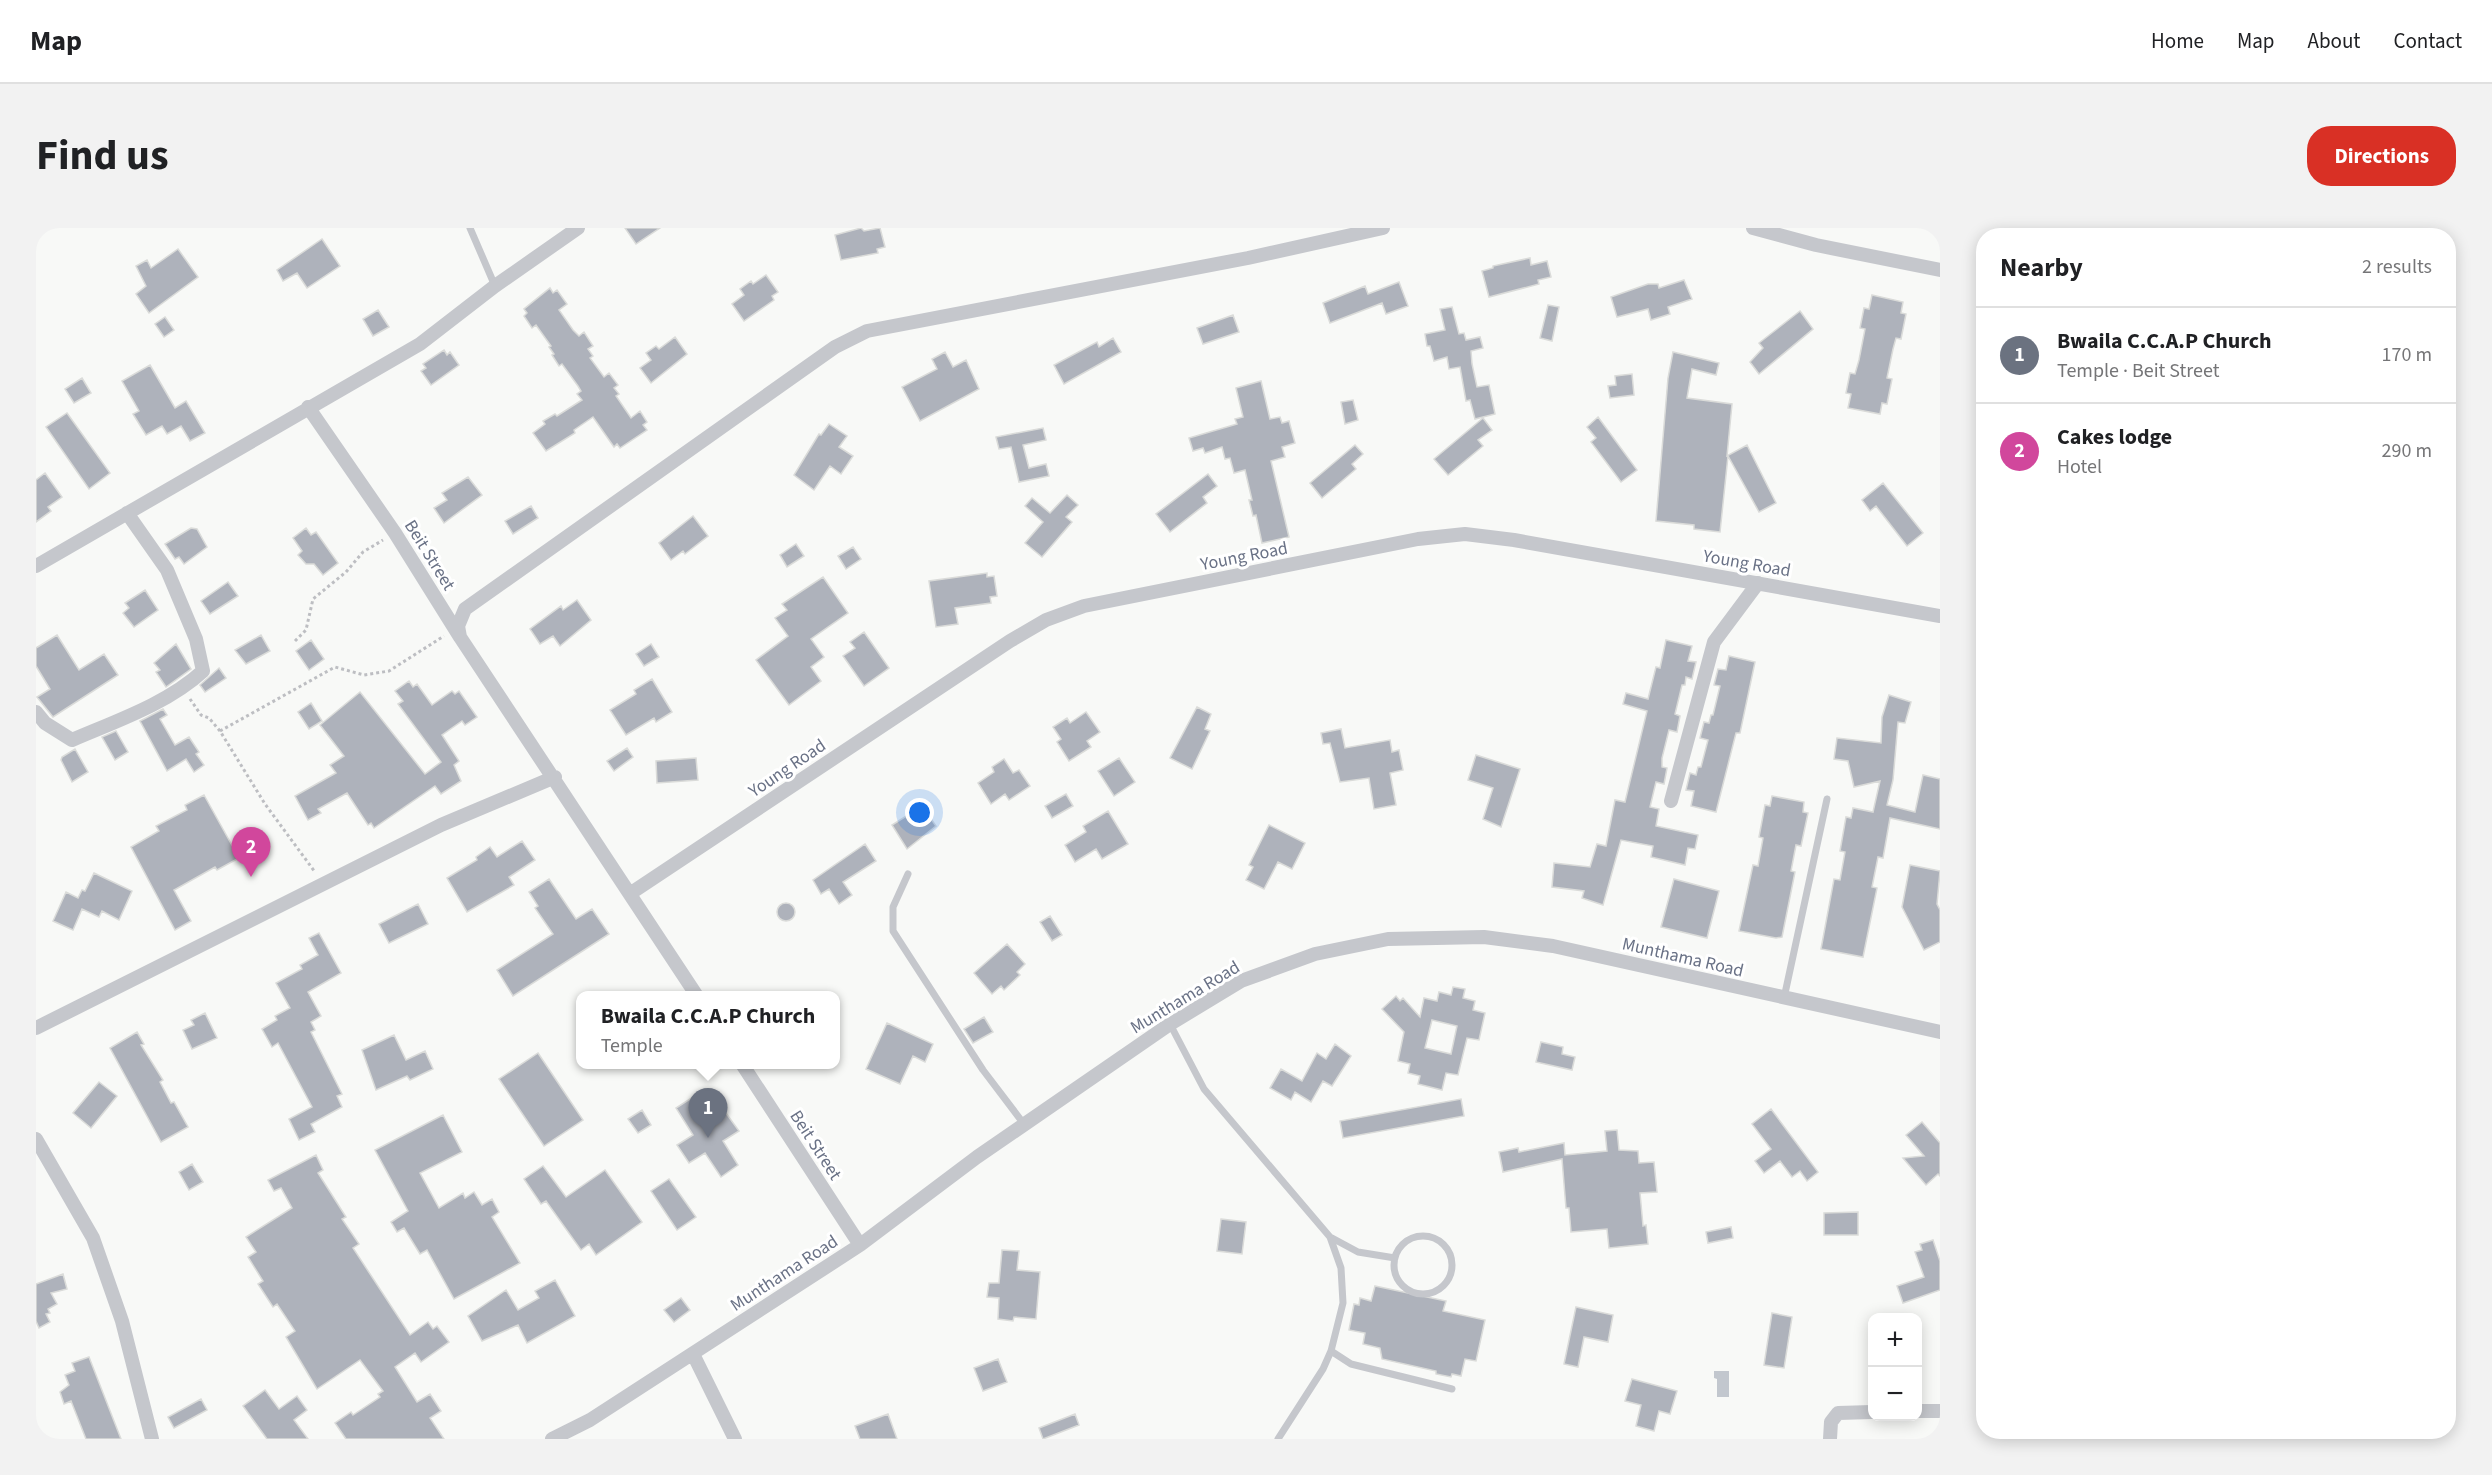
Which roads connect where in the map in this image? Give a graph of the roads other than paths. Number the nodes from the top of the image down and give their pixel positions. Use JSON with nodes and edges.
{"nodes":[{"id":1,"x":470,"y":228,"type":"edge"},
{"id":2,"x":578,"y":228,"type":"edge"},
{"id":3,"x":1383,"y":228,"type":"edge"},
{"id":4,"x":1753,"y":228,"type":"edge"},
{"id":5,"x":1940,"y":270,"type":"edge"},
{"id":6,"x":495,"y":286,"type":"junction"},
{"id":7,"x":308,"y":407,"type":"junction"},
{"id":8,"x":127,"y":513,"type":"junction"},
{"id":9,"x":36,"y":567,"type":"edge"},
{"id":10,"x":1758,"y":583,"type":"junction"},
{"id":11,"x":1940,"y":616,"type":"edge"},
{"id":12,"x":460,"y":637,"type":"junction"},
{"id":13,"x":36,"y":712,"type":"edge"},
{"id":14,"x":555,"y":777,"type":"junction"},
{"id":15,"x":1827,"y":799,"type":"dead end"},
{"id":16,"x":1671,"y":801,"type":"dead end"},
{"id":17,"x":908,"y":874,"type":"dead end"},
{"id":18,"x":631,"y":893,"type":"junction"},
{"id":19,"x":695,"y":991,"type":"edge"},
{"id":20,"x":1784,"y":998,"type":"junction"},
{"id":21,"x":1170,"y":1024,"type":"junction"},
{"id":22,"x":36,"y":1028,"type":"edge"},
{"id":23,"x":1940,"y":1032,"type":"edge"},
{"id":24,"x":745,"y":1069,"type":"edge"},
{"id":25,"x":1024,"y":1124,"type":"junction"},
{"id":26,"x":36,"y":1139,"type":"edge"},
{"id":27,"x":1330,"y":1237,"type":"junction"},
{"id":28,"x":860,"y":1245,"type":"junction"},
{"id":29,"x":1395,"y":1258,"type":"junction"},
{"id":30,"x":1331,"y":1351,"type":"junction"},
{"id":31,"x":693,"y":1354,"type":"junction"},
{"id":32,"x":1452,"y":1389,"type":"dead end"},
{"id":33,"x":1922,"y":1411,"type":"edge"},
{"id":34,"x":1940,"y":1411,"type":"edge"},
{"id":35,"x":1868,"y":1412,"type":"edge"},
{"id":36,"x":152,"y":1439,"type":"edge"},
{"id":37,"x":552,"y":1439,"type":"edge"},
{"id":38,"x":735,"y":1439,"type":"edge"},
{"id":39,"x":1278,"y":1439,"type":"edge"},
{"id":40,"x":1830,"y":1439,"type":"edge"}],
"edges":[{"from":1,"to":6,"type":"lane"},
{"from":2,"to":6,"type":"street"},
{"from":3,"to":12,"type":"street"},
{"from":4,"to":5,"type":"street"},
{"from":6,"to":7,"type":"street"},
{"from":7,"to":8,"type":"street"},
{"from":7,"to":12,"type":"street","name":"Beit Street"},
{"from":8,"to":9,"type":"street"},
{"from":8,"to":13,"type":"street"},
{"from":10,"to":11,"type":"street","name":"Young Road"},
{"from":10,"to":16,"type":"street"},
{"from":10,"to":18,"type":"street","name":"Young Road"},
{"from":12,"to":14,"type":"street","name":"Beit Street"},
{"from":14,"to":18,"type":"street","name":"Beit Street"},
{"from":14,"to":22,"type":"street"},
{"from":15,"to":20,"type":"lane"},
{"from":17,"to":25,"type":"lane"},
{"from":18,"to":19,"type":"street","name":"Beit Street"},
{"from":20,"to":21,"type":"street","name":"Munthama Road"},
{"from":20,"to":23,"type":"street","name":"Munthama Road"},
{"from":21,"to":25,"type":"street","name":"Munthama Road"},
{"from":21,"to":27,"type":"lane"},
{"from":24,"to":28,"type":"street","name":"Beit Street"},
{"from":25,"to":28,"type":"street","name":"Munthama Road"},
{"from":26,"to":36,"type":"street"},
{"from":27,"to":29,"type":"lane"},
{"from":27,"to":30,"type":"lane"},
{"from":28,"to":31,"type":"street","name":"Munthama Road"},
{"from":29,"to":29,"type":"lane"},
{"from":30,"to":32,"type":"lane"},
{"from":30,"to":39,"type":"lane"},
{"from":31,"to":37,"type":"street","name":"Munthama Road"},
{"from":31,"to":38,"type":"street"},
{"from":33,"to":34,"type":"street"},
{"from":35,"to":40,"type":"street"}]}
